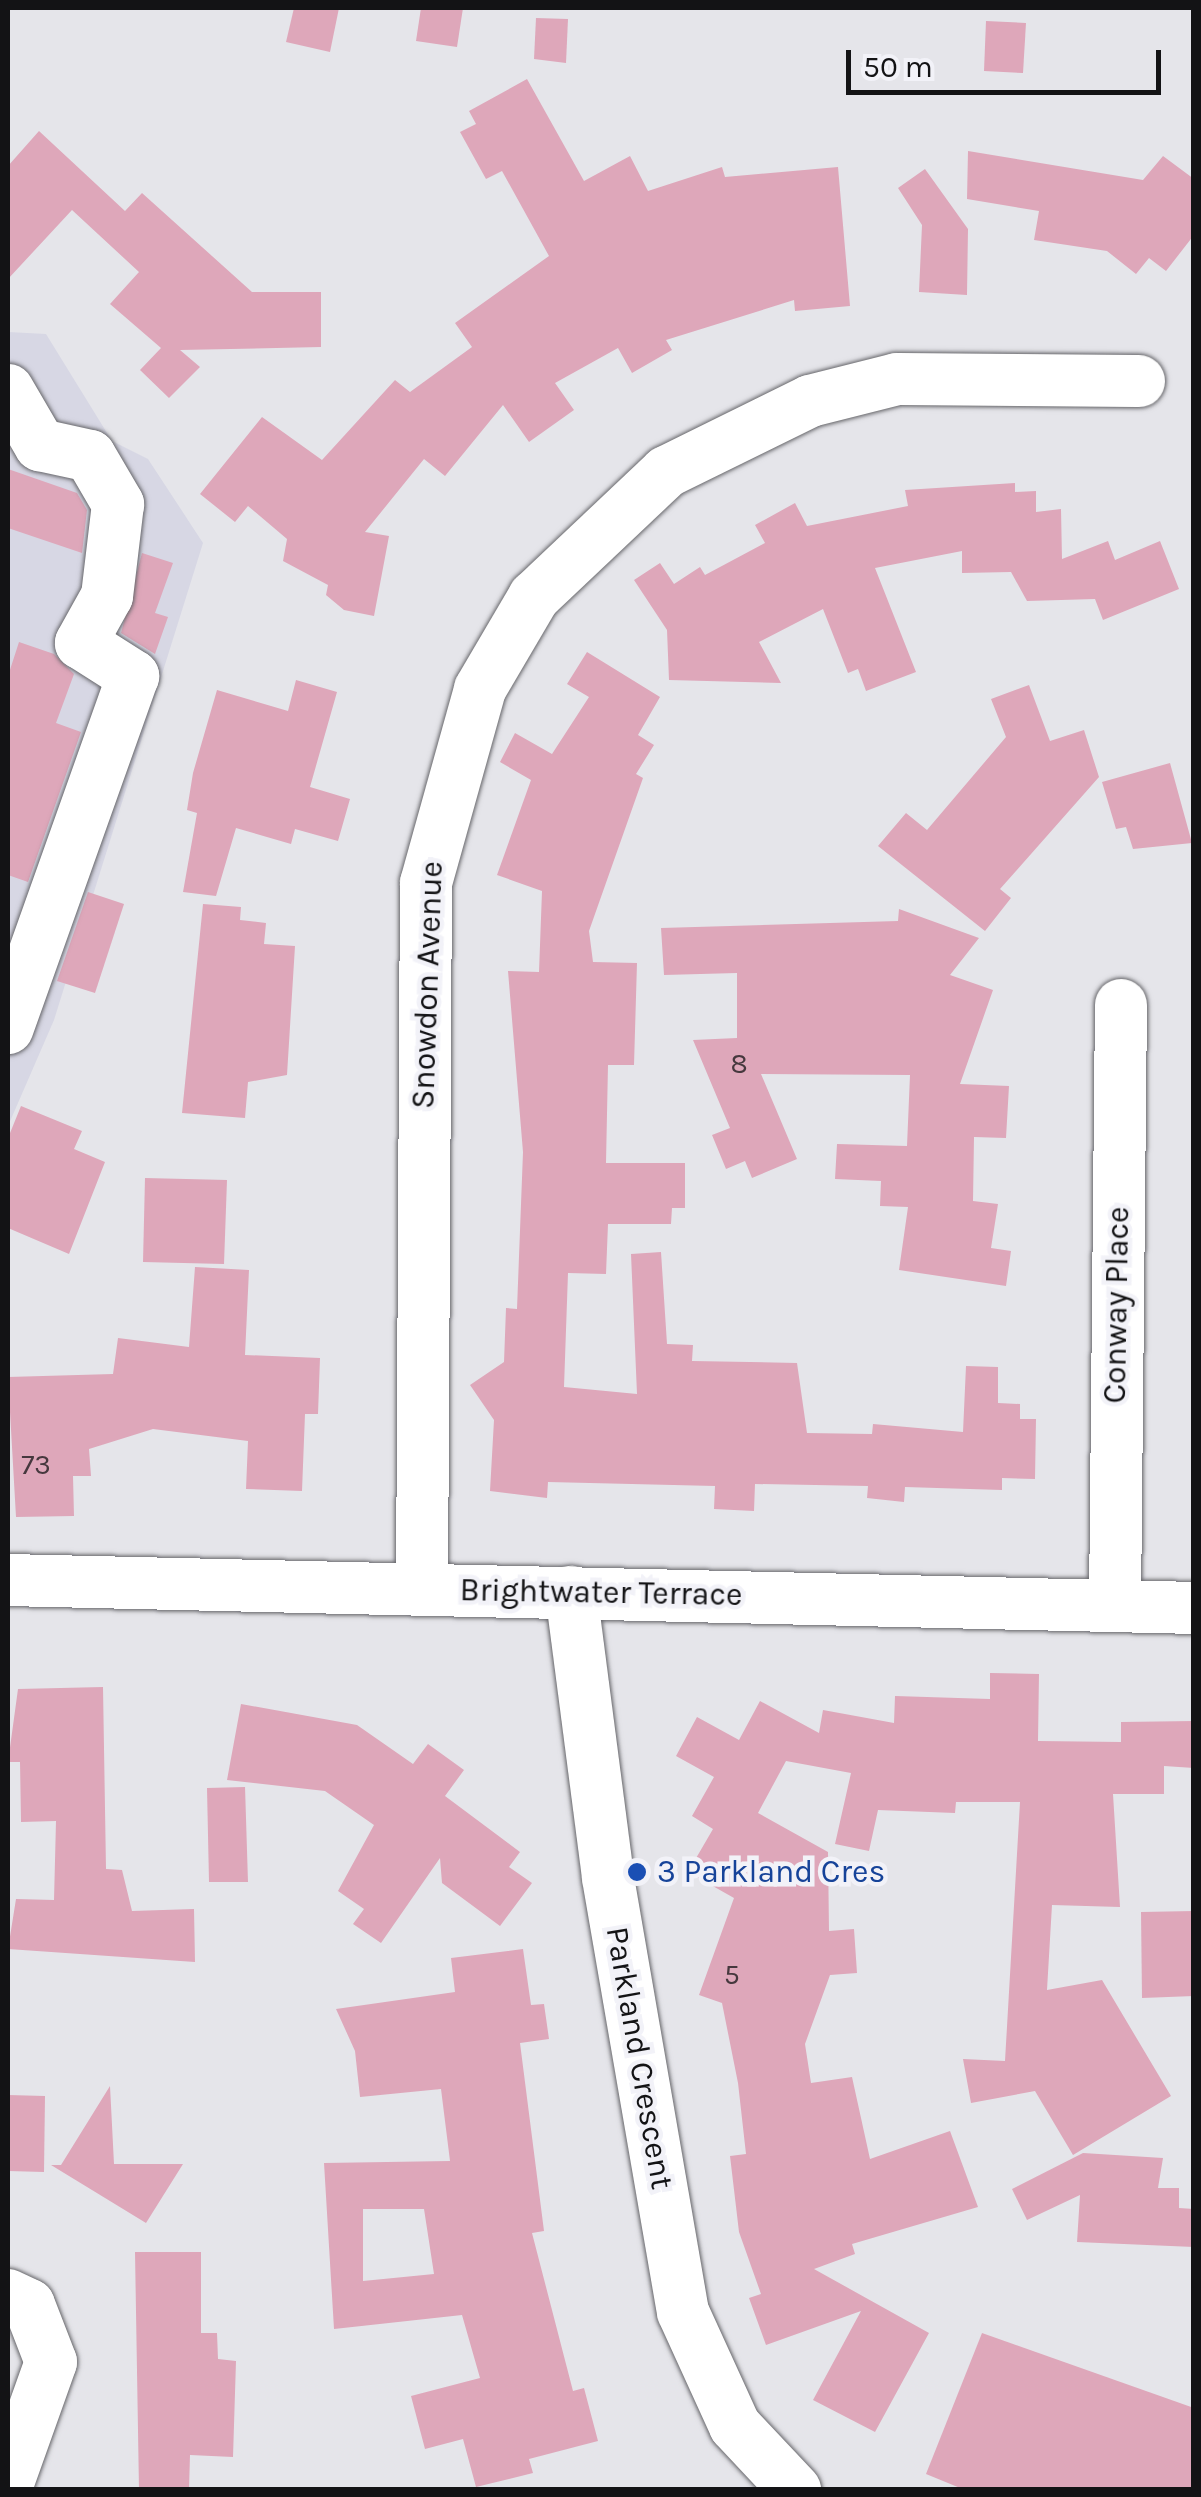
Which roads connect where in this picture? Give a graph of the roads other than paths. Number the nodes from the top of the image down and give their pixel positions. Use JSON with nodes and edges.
{"nodes":[{"id":1,"x":1139,"y":382,"type":"dead end"},
{"id":2,"x":8,"y":390,"type":"edge"},
{"id":3,"x":22,"y":955,"type":"edge"},
{"id":4,"x":1120,"y":1005,"type":"dead end"},
{"id":5,"x":8,"y":1028,"type":"edge"},
{"id":6,"x":8,"y":1580,"type":"edge"},
{"id":7,"x":422,"y":1590,"type":"junction"},
{"id":8,"x":571,"y":1592,"type":"junction"},
{"id":9,"x":1115,"y":1606,"type":"junction"},
{"id":10,"x":1194,"y":1608,"type":"edge"},
{"id":11,"x":8,"y":2295,"type":"edge"},
{"id":12,"x":8,"y":2483,"type":"edge"},
{"id":13,"x":795,"y":2490,"type":"edge"}],
"edges":[{"from":1,"to":7,"type":"street","name":"Snowdon Avenue"},
{"from":2,"to":3,"type":"street"},
{"from":3,"to":5,"type":"street"},
{"from":4,"to":9,"type":"street","name":"Conway Place"},
{"from":6,"to":7,"type":"street","name":"Brightwater Terrace"},
{"from":7,"to":8,"type":"street","name":"Brightwater Terrace"},
{"from":8,"to":9,"type":"street","name":"Brightwater Terrace"},
{"from":8,"to":13,"type":"street","name":"Parkland Crescent"},
{"from":9,"to":10,"type":"street","name":"Brightwater Terrace"},
{"from":11,"to":12,"type":"street"}]}
